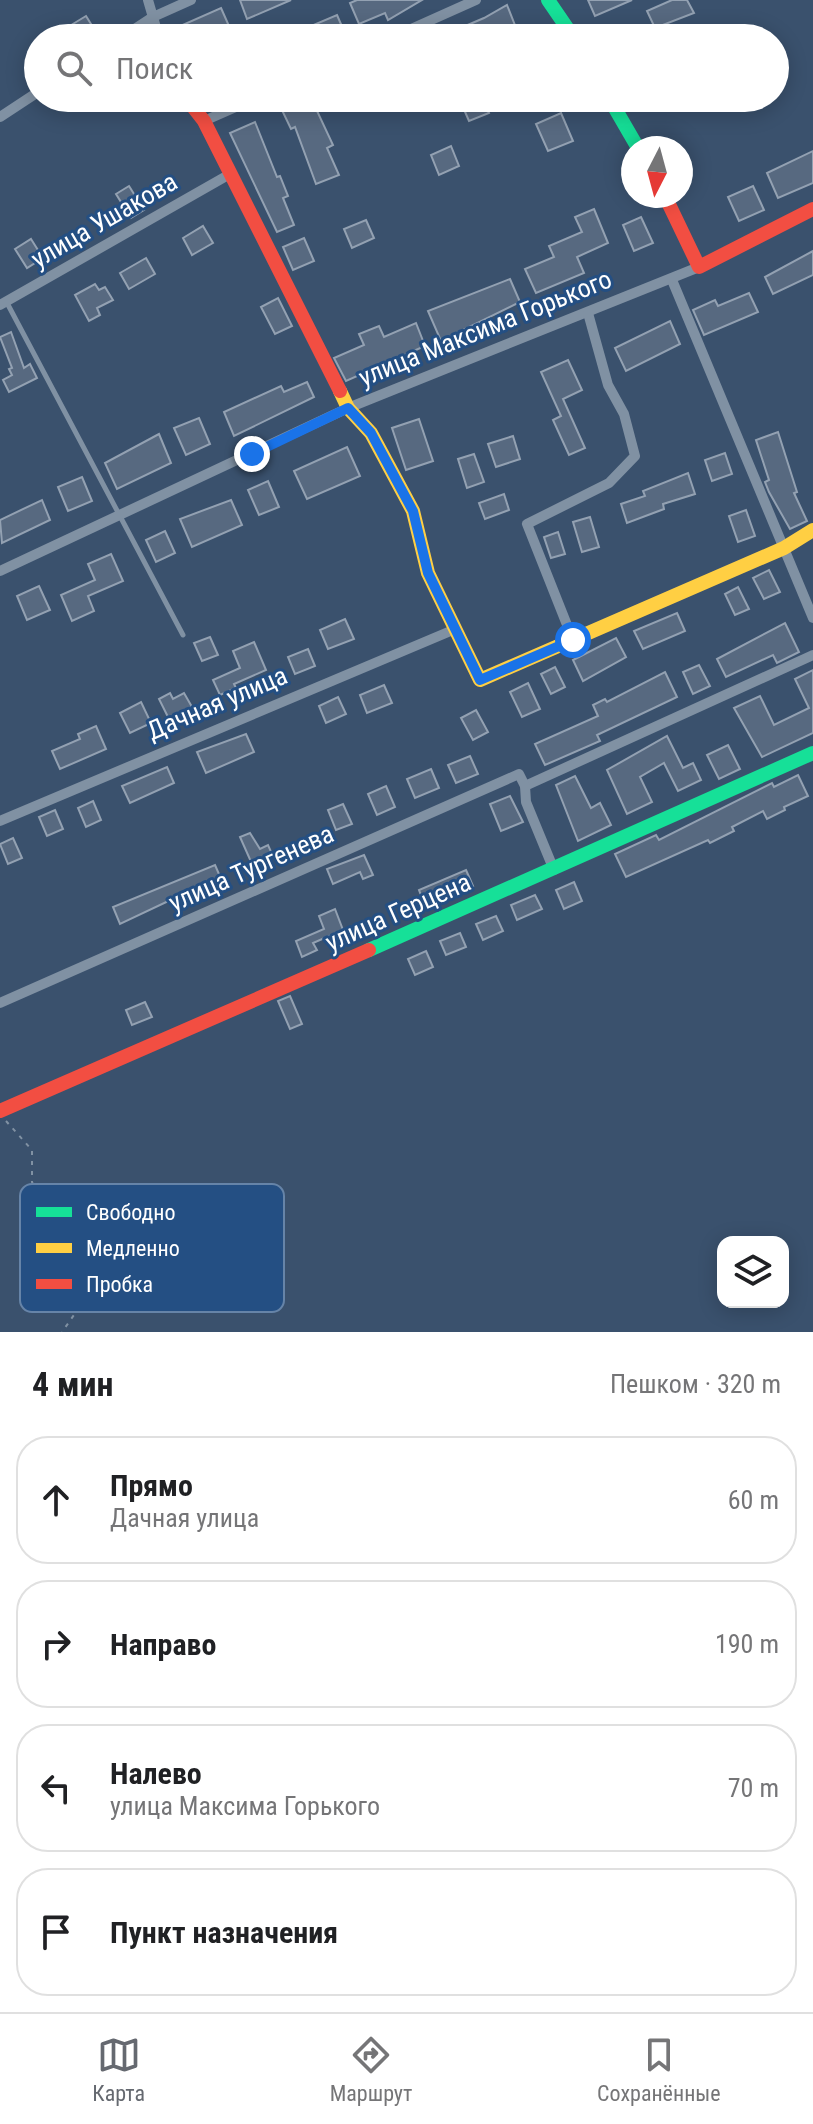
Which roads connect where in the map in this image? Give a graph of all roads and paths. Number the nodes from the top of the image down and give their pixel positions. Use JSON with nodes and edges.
{"nodes":[{"id":1,"x":148,"y":0,"type":"edge"},
{"id":2,"x":191,"y":0,"type":"edge"},
{"id":3,"x":476,"y":0,"type":"edge"},
{"id":4,"x":548,"y":0,"type":"edge"},
{"id":5,"x":153,"y":17,"type":"junction"},
{"id":6,"x":142,"y":24,"type":"edge"},
{"id":7,"x":155,"y":24,"type":"edge"},
{"id":8,"x":422,"y":24,"type":"edge"},
{"id":9,"x":564,"y":24,"type":"edge"},
{"id":10,"x":24,"y":101,"type":"edge"},
{"id":11,"x":197,"y":112,"type":"edge"},
{"id":12,"x":224,"y":112,"type":"edge"},
{"id":13,"x":617,"y":112,"type":"edge"},
{"id":14,"x":0,"y":117,"type":"edge"},
{"id":15,"x":204,"y":121,"type":"junction"},
{"id":16,"x":631,"y":136,"type":"edge"},
{"id":17,"x":230,"y":174,"type":"junction"},
{"id":18,"x":671,"y":208,"type":"edge"},
{"id":19,"x":813,"y":209,"type":"edge"},
{"id":20,"x":699,"y":267,"type":"junction"},
{"id":21,"x":672,"y":280,"type":"junction"},
{"id":22,"x":3,"y":303,"type":"edge"},
{"id":23,"x":588,"y":313,"type":"junction"},
{"id":24,"x":348,"y":408,"type":"junction"},
{"id":25,"x":118,"y":516,"type":"junction"},
{"id":26,"x":813,"y":530,"type":"edge"},
{"id":27,"x":784,"y":548,"type":"junction"},
{"id":28,"x":0,"y":571,"type":"edge"},
{"id":29,"x":813,"y":618,"type":"edge"},
{"id":30,"x":453,"y":630,"type":"junction"},
{"id":31,"x":183,"y":635,"type":"dead end"},
{"id":32,"x":573,"y":640,"type":"junction"},
{"id":33,"x":813,"y":655,"type":"edge"},
{"id":34,"x":813,"y":753,"type":"edge"},
{"id":35,"x":525,"y":786,"type":"junction"},
{"id":36,"x":0,"y":821,"type":"edge"},
{"id":37,"x":554,"y":870,"type":"junction"},
{"id":38,"x":0,"y":1003,"type":"edge"},
{"id":39,"x":0,"y":1113,"type":"edge"},
{"id":40,"x":33,"y":1184,"type":"edge"},
{"id":41,"x":76,"y":1312,"type":"edge"},
{"id":42,"x":62,"y":1332,"type":"edge"}],
"edges":[{"from":1,"to":5,"type":"street"},
{"from":2,"to":5,"type":"street"},
{"from":3,"to":8,"type":"street"},
{"from":4,"to":9,"type":"street"},
{"from":5,"to":6,"type":"street"},
{"from":5,"to":7,"type":"street"},
{"from":10,"to":14,"type":"street"},
{"from":11,"to":15,"type":"street"},
{"from":12,"to":15,"type":"street"},
{"from":13,"to":16,"type":"street"},
{"from":15,"to":17,"type":"street"},
{"from":17,"to":22,"type":"street","name":"улица Ушакова"},
{"from":17,"to":24,"type":"street"},
{"from":18,"to":20,"type":"street"},
{"from":19,"to":20,"type":"street","name":"улица Максима Горького"},
{"from":20,"to":21,"type":"street","name":"улица Максима Горького"},
{"from":21,"to":23,"type":"street","name":"улица Максима Горького"},
{"from":21,"to":27,"type":"street"},
{"from":22,"to":25,"type":"lane"},
{"from":23,"to":24,"type":"street","name":"улица Максима Горького"},
{"from":23,"to":32,"type":"street"},
{"from":24,"to":25,"type":"street","name":"улица Максима Горького"},
{"from":24,"to":30,"type":"street"},
{"from":25,"to":28,"type":"street","name":"улица Максима Горького"},
{"from":25,"to":31,"type":"lane"},
{"from":26,"to":27,"type":"street"},
{"from":27,"to":29,"type":"street"},
{"from":27,"to":32,"type":"street"},
{"from":30,"to":32,"type":"street"},
{"from":30,"to":36,"type":"street","name":"Дачная улица"},
{"from":33,"to":35,"type":"street"},
{"from":34,"to":37,"type":"street","name":"улица Герцена"},
{"from":35,"to":37,"type":"street"},
{"from":35,"to":38,"type":"street","name":"улица Тургенева"},
{"from":37,"to":39,"type":"street","name":"улица Герцена"},
{"from":39,"to":40,"type":"path"},
{"from":41,"to":42,"type":"path"}]}
